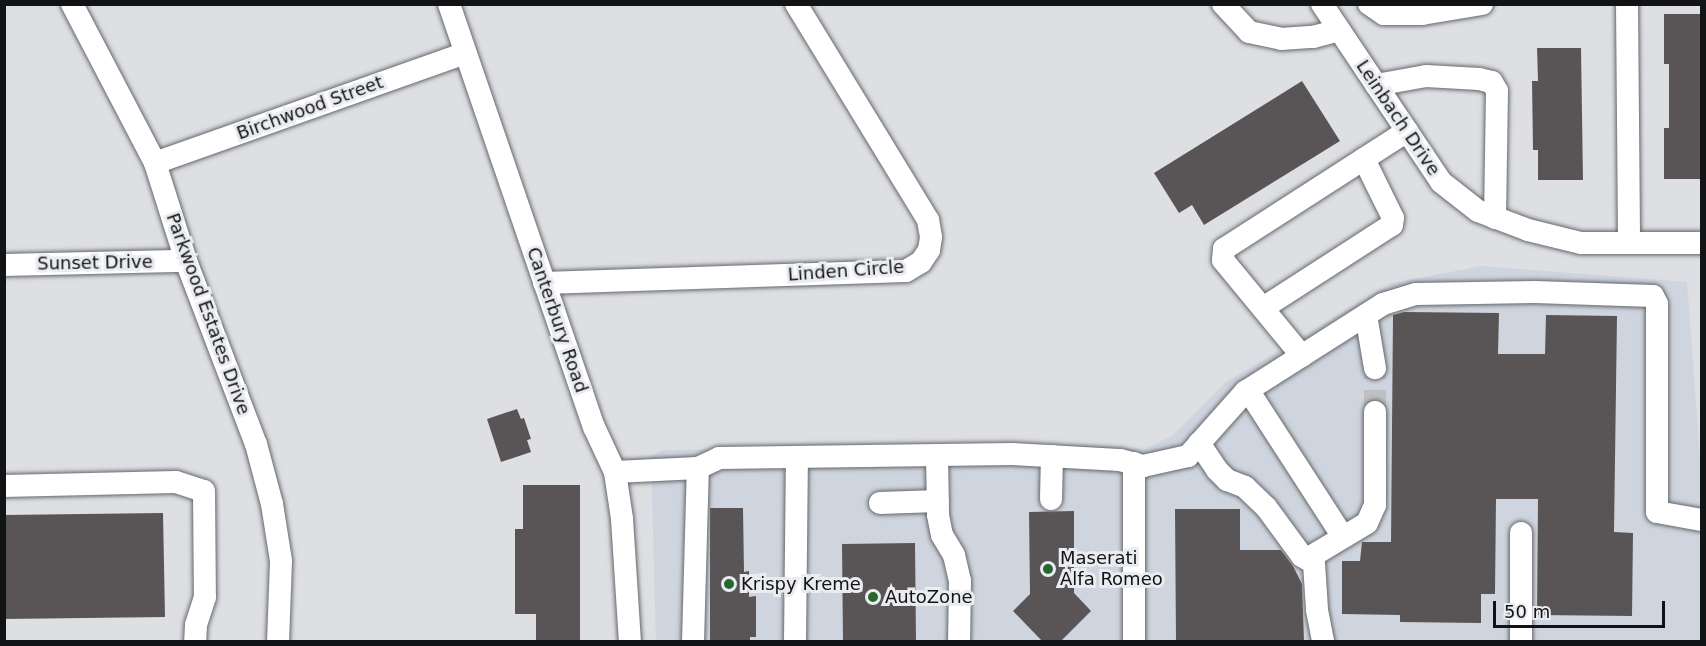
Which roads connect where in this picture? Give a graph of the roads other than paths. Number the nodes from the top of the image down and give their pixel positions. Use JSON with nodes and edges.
{"nodes":[{"id":1,"x":72,"y":4,"type":"edge"},
{"id":2,"x":449,"y":4,"type":"edge"},
{"id":3,"x":796,"y":4,"type":"edge"},
{"id":4,"x":1223,"y":4,"type":"edge"},
{"id":5,"x":1322,"y":4,"type":"edge"},
{"id":6,"x":1369,"y":4,"type":"edge"},
{"id":7,"x":1482,"y":4,"type":"edge"},
{"id":8,"x":1627,"y":4,"type":"edge"},
{"id":9,"x":1422,"y":9,"type":"edge"},
{"id":10,"x":1339,"y":30,"type":"junction"},
{"id":11,"x":465,"y":52,"type":"junction"},
{"id":12,"x":1376,"y":85,"type":"junction"},
{"id":13,"x":1407,"y":132,"type":"junction"},
{"id":14,"x":1364,"y":159,"type":"junction"},
{"id":15,"x":155,"y":164,"type":"junction"},
{"id":16,"x":1495,"y":218,"type":"junction"},
{"id":17,"x":1629,"y":243,"type":"junction"},
{"id":18,"x":1701,"y":243,"type":"edge"},
{"id":19,"x":186,"y":261,"type":"junction"},
{"id":20,"x":4,"y":265,"type":"edge"},
{"id":21,"x":544,"y":283,"type":"junction"},
{"id":22,"x":1263,"y":308,"type":"junction"},
{"id":23,"x":1366,"y":315,"type":"junction"},
{"id":24,"x":1302,"y":356,"type":"junction"},
{"id":25,"x":1375,"y":368,"type":"tunnel mouth"},
{"id":26,"x":1248,"y":390,"type":"junction"},
{"id":27,"x":1375,"y":412,"type":"tunnel mouth"},
{"id":28,"x":1199,"y":443,"type":"junction"},
{"id":29,"x":937,"y":455,"type":"junction"},
{"id":30,"x":1052,"y":456,"type":"junction"},
{"id":31,"x":798,"y":457,"type":"junction"},
{"id":32,"x":1134,"y":464,"type":"junction"},
{"id":33,"x":698,"y":468,"type":"junction"},
{"id":34,"x":615,"y":472,"type":"junction"},
{"id":35,"x":4,"y":486,"type":"edge"},
{"id":36,"x":1051,"y":499,"type":"dead end"},
{"id":37,"x":938,"y":501,"type":"junction"},
{"id":38,"x":880,"y":503,"type":"dead end"},
{"id":39,"x":1701,"y":520,"type":"edge"},
{"id":40,"x":1521,"y":533,"type":"dead end"},
{"id":41,"x":1343,"y":537,"type":"junction"},
{"id":42,"x":1307,"y":559,"type":"junction"},
{"id":43,"x":195,"y":642,"type":"edge"},
{"id":44,"x":278,"y":642,"type":"edge"},
{"id":45,"x":630,"y":642,"type":"edge"},
{"id":46,"x":693,"y":642,"type":"edge"},
{"id":47,"x":795,"y":642,"type":"edge"},
{"id":48,"x":959,"y":642,"type":"edge"},
{"id":49,"x":1134,"y":642,"type":"edge"},
{"id":50,"x":1323,"y":642,"type":"edge"},
{"id":51,"x":1521,"y":642,"type":"edge"}],
"edges":[{"from":1,"to":15,"type":"street","name":"Parkwood Estates Drive"},
{"from":2,"to":11,"type":"street","name":"Canterbury Road"},
{"from":3,"to":21,"type":"street","name":"Linden Circle"},
{"from":4,"to":10,"type":"street"},
{"from":5,"to":10,"type":"street","name":"Leinbach Drive"},
{"from":6,"to":9,"type":"street"},
{"from":7,"to":9,"type":"street"},
{"from":8,"to":17,"type":"street"},
{"from":10,"to":12,"type":"street","name":"Leinbach Drive"},
{"from":11,"to":15,"type":"street","name":"Birchwood Street"},
{"from":11,"to":21,"type":"street","name":"Canterbury Road"},
{"from":12,"to":13,"type":"street","name":"Leinbach Drive"},
{"from":12,"to":16,"type":"street"},
{"from":13,"to":14,"type":"street"},
{"from":13,"to":16,"type":"street","name":"Leinbach Drive"},
{"from":14,"to":22,"type":"street"},
{"from":14,"to":22,"type":"street"},
{"from":15,"to":19,"type":"street","name":"Parkwood Estates Drive"},
{"from":16,"to":17,"type":"street","name":"Leinbach Drive"},
{"from":17,"to":18,"type":"street","name":"Leinbach Drive"},
{"from":19,"to":20,"type":"street","name":"Sunset Drive"},
{"from":19,"to":44,"type":"street","name":"Parkwood Estates Drive"},
{"from":21,"to":34,"type":"street","name":"Canterbury Road"},
{"from":22,"to":24,"type":"street"},
{"from":23,"to":24,"type":"street"},
{"from":23,"to":25,"type":"street"},
{"from":23,"to":39,"type":"street"},
{"from":24,"to":26,"type":"street"},
{"from":26,"to":28,"type":"street"},
{"from":26,"to":41,"type":"street"},
{"from":27,"to":41,"type":"street"},
{"from":28,"to":32,"type":"street"},
{"from":28,"to":42,"type":"street"},
{"from":29,"to":30,"type":"street"},
{"from":29,"to":31,"type":"street"},
{"from":29,"to":37,"type":"street"},
{"from":30,"to":32,"type":"street"},
{"from":30,"to":36,"type":"street"},
{"from":31,"to":33,"type":"street"},
{"from":31,"to":47,"type":"street"},
{"from":32,"to":49,"type":"street"},
{"from":33,"to":34,"type":"street"},
{"from":33,"to":46,"type":"street"},
{"from":34,"to":45,"type":"street","name":"Canterbury Road"},
{"from":35,"to":43,"type":"street"},
{"from":37,"to":38,"type":"street"},
{"from":37,"to":48,"type":"street"},
{"from":40,"to":51,"type":"street"},
{"from":41,"to":42,"type":"street"},
{"from":42,"to":50,"type":"street"}]}
